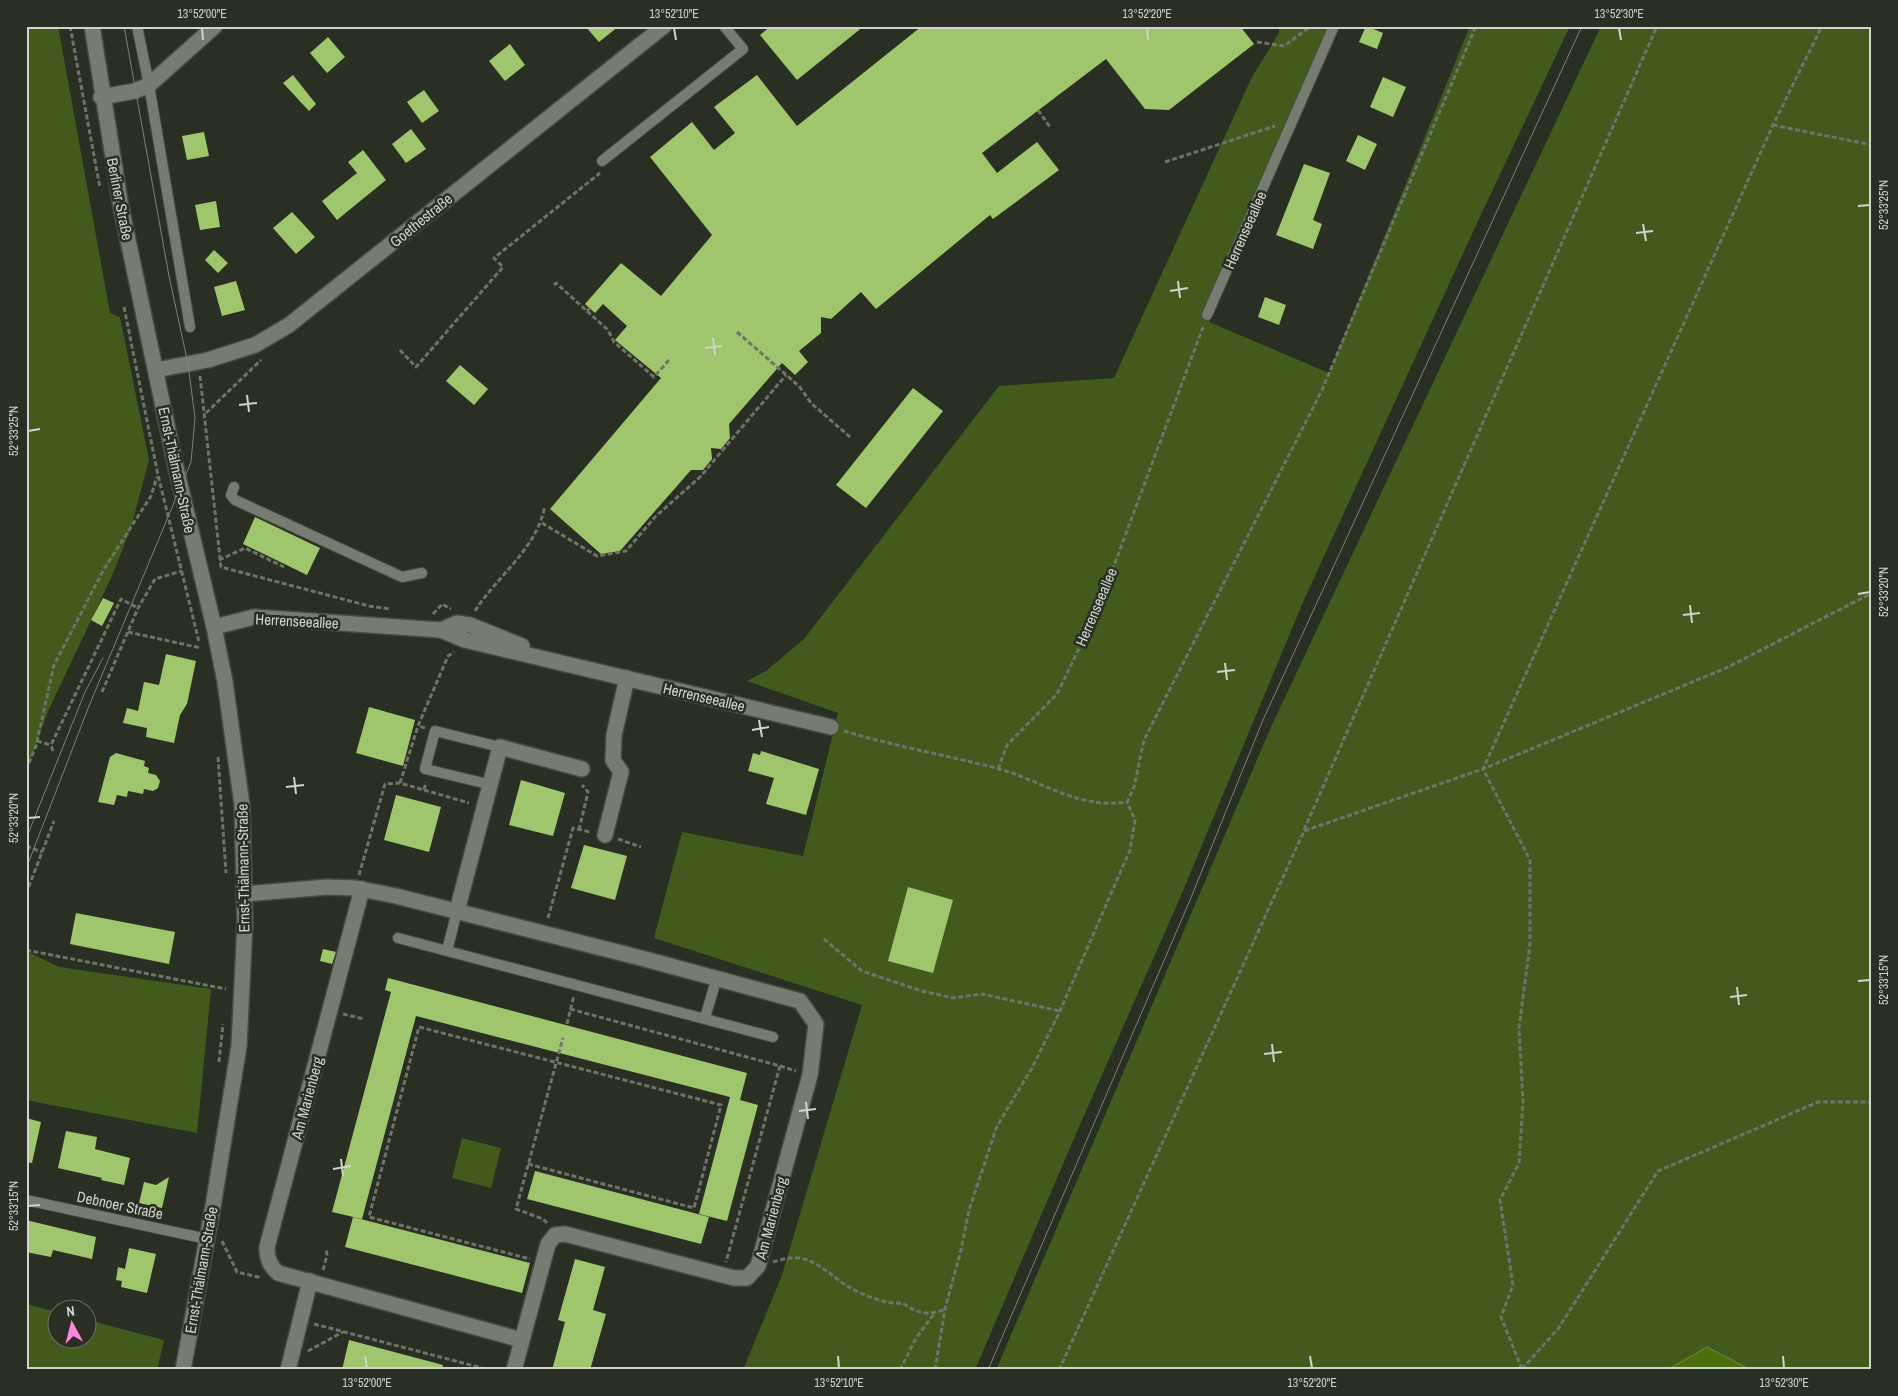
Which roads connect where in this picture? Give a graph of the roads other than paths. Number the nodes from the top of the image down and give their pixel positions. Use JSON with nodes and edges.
{"nodes":[{"id":1,"x":92,"y":26,"type":"edge"},
{"id":2,"x":136,"y":26,"type":"edge"},
{"id":3,"x":216,"y":26,"type":"edge"},
{"id":4,"x":664,"y":26,"type":"edge"},
{"id":5,"x":724,"y":26,"type":"edge"},
{"id":6,"x":1334,"y":26,"type":"edge"},
{"id":7,"x":149,"y":84,"type":"junction"},
{"id":8,"x":102,"y":97,"type":"junction"},
{"id":9,"x":602,"y":166,"type":"road end"},
{"id":10,"x":1207,"y":315,"type":"road end"},
{"id":11,"x":190,"y":327,"type":"dead end"},
{"id":12,"x":156,"y":370,"type":"junction"},
{"id":13,"x":234,"y":487,"type":"dead end"},
{"id":14,"x":422,"y":573,"type":"dead end"},
{"id":15,"x":214,"y":626,"type":"junction"},
{"id":16,"x":627,"y":678,"type":"junction"},
{"id":17,"x":831,"y":727,"type":"road end"},
{"id":18,"x":500,"y":747,"type":"junction"},
{"id":19,"x":580,"y":776,"type":"road end"},
{"id":20,"x":492,"y":785,"type":"junction"},
{"id":21,"x":605,"y":835,"type":"road end"},
{"id":22,"x":360,"y":884,"type":"junction"},
{"id":23,"x":245,"y":894,"type":"junction"},
{"id":24,"x":457,"y":911,"type":"junction"},
{"id":25,"x":398,"y":938,"type":"dead end"},
{"id":26,"x":446,"y":951,"type":"junction"},
{"id":27,"x":717,"y":977,"type":"junction"},
{"id":28,"x":705,"y":1018,"type":"junction"},
{"id":29,"x":773,"y":1036,"type":"dead end"},
{"id":30,"x":26,"y":1200,"type":"edge"},
{"id":31,"x":208,"y":1234,"type":"junction"},
{"id":32,"x":315,"y":1282,"type":"junction"},
{"id":33,"x":522,"y":1340,"type":"junction"},
{"id":34,"x":183,"y":1370,"type":"edge"},
{"id":35,"x":288,"y":1370,"type":"edge"},
{"id":36,"x":514,"y":1370,"type":"edge"}],
"edges":[{"from":1,"to":8,"type":"street","name":"Berliner Straße"},
{"from":2,"to":7,"type":"lane"},
{"from":3,"to":7,"type":"street"},
{"from":4,"to":12,"type":"street","name":"Goethestraße"},
{"from":5,"to":9,"type":"lane"},
{"from":6,"to":10,"type":"lane","name":"Herrenseeallee"},
{"from":7,"to":8,"type":"street"},
{"from":7,"to":11,"type":"lane"},
{"from":8,"to":12,"type":"street","name":"Berliner Straße"},
{"from":12,"to":15,"type":"street","name":"Ernst-Thälmann-Straße"},
{"from":13,"to":14,"type":"lane"},
{"from":15,"to":16,"type":"street","name":"Herrenseeallee"},
{"from":15,"to":23,"type":"street","name":"Ernst-Thälmann-Straße"},
{"from":16,"to":17,"type":"street","name":"Herrenseeallee"},
{"from":16,"to":21,"type":"street"},
{"from":18,"to":19,"type":"street"},
{"from":18,"to":20,"type":"street"},
{"from":18,"to":20,"type":"lane"},
{"from":20,"to":24,"type":"street"},
{"from":22,"to":23,"type":"street","name":"Am Marienberg"},
{"from":22,"to":24,"type":"street","name":"Am Marienberg"},
{"from":22,"to":32,"type":"street","name":"Am Marienberg"},
{"from":23,"to":31,"type":"street","name":"Ernst-Thälmann-Straße"},
{"from":24,"to":26,"type":"lane"},
{"from":24,"to":27,"type":"street","name":"Am Marienberg"},
{"from":25,"to":26,"type":"lane"},
{"from":26,"to":28,"type":"lane"},
{"from":27,"to":28,"type":"lane"},
{"from":27,"to":33,"type":"street","name":"Am Marienberg"},
{"from":28,"to":29,"type":"lane"},
{"from":30,"to":31,"type":"lane","name":"Debnoer Straße"},
{"from":31,"to":34,"type":"street","name":"Ernst-Thälmann-Straße"},
{"from":32,"to":33,"type":"street"},
{"from":32,"to":35,"type":"street"},
{"from":33,"to":36,"type":"street"}]}
